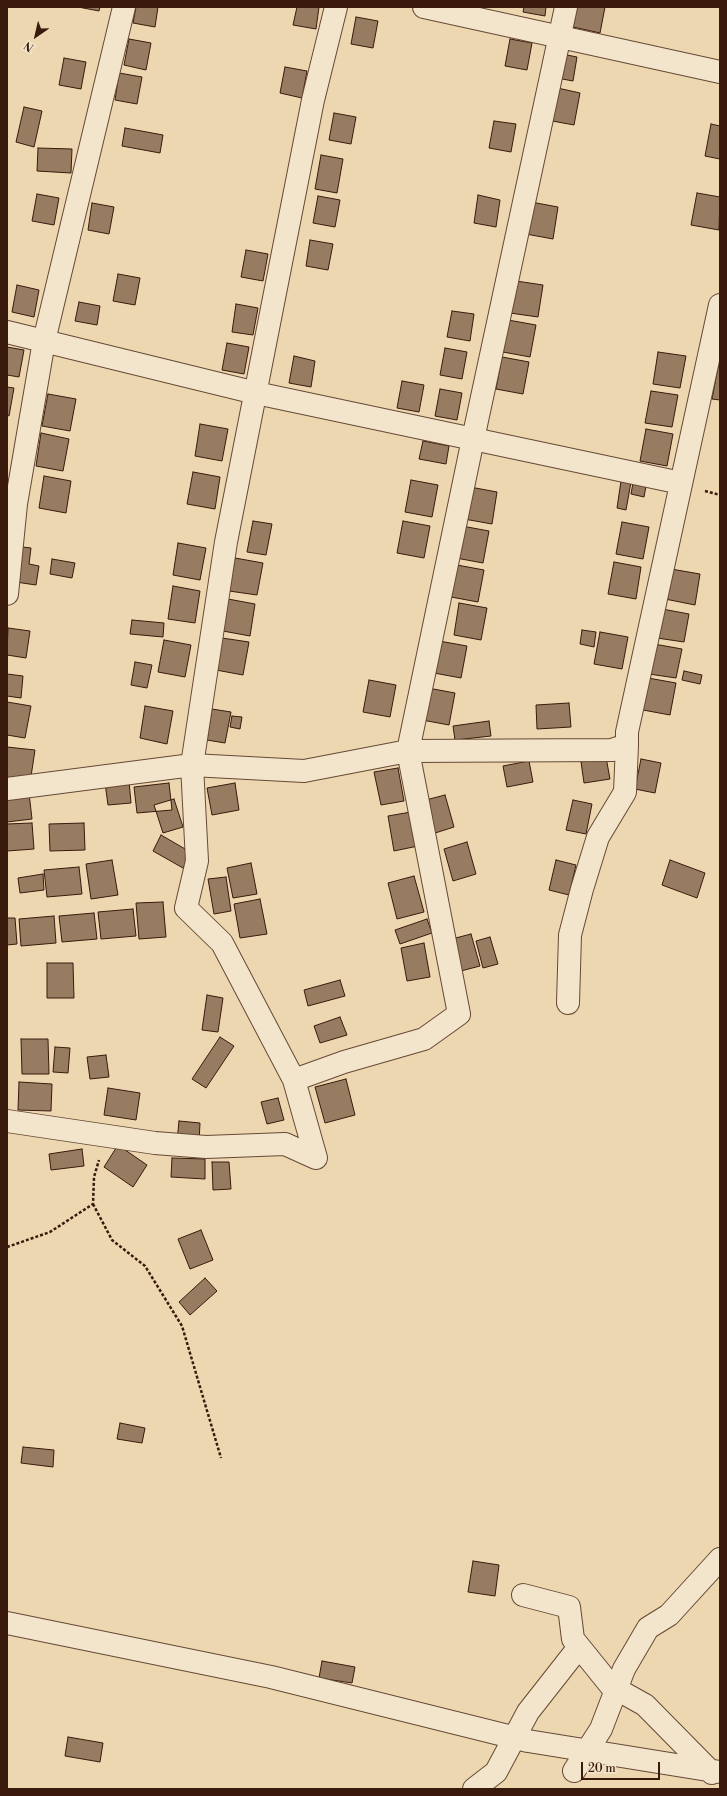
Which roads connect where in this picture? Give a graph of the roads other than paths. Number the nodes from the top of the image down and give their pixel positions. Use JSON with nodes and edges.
{"nodes":[{"id":1,"x":124,"y":7,"type":"edge"},
{"id":2,"x":336,"y":7,"type":"edge"},
{"id":3,"x":424,"y":7,"type":"edge"},
{"id":4,"x":566,"y":7,"type":"edge"},
{"id":5,"x":559,"y":37,"type":"junction"},
{"id":6,"x":720,"y":72,"type":"edge"},
{"id":7,"x":720,"y":305,"type":"edge"},
{"id":8,"x":7,"y":332,"type":"edge"},
{"id":9,"x":44,"y":341,"type":"junction"},
{"id":10,"x":256,"y":393,"type":"junction"},
{"id":11,"x":473,"y":439,"type":"junction"},
{"id":12,"x":681,"y":484,"type":"junction"},
{"id":13,"x":7,"y":594,"type":"edge"},
{"id":14,"x":627,"y":745,"type":"junction"},
{"id":15,"x":408,"y":751,"type":"junction"},
{"id":16,"x":192,"y":765,"type":"junction"},
{"id":17,"x":7,"y":789,"type":"edge"},
{"id":18,"x":568,"y":1003,"type":"dead end"},
{"id":19,"x":294,"y":1080,"type":"junction"},
{"id":20,"x":7,"y":1121,"type":"edge"},
{"id":21,"x":720,"y":1559,"type":"edge"},
{"id":22,"x":523,"y":1595,"type":"dead end"},
{"id":23,"x":7,"y":1623,"type":"edge"},
{"id":24,"x":579,"y":1647,"type":"junction"},
{"id":25,"x":616,"y":1688,"type":"junction"},
{"id":26,"x":515,"y":1738,"type":"junction"},
{"id":27,"x":587,"y":1751,"type":"junction"},
{"id":28,"x":574,"y":1771,"type":"dead end"},
{"id":29,"x":716,"y":1775,"type":"edge"},
{"id":30,"x":474,"y":1789,"type":"edge"}],
"edges":[{"from":1,"to":9,"type":"street"},
{"from":2,"to":10,"type":"street"},
{"from":3,"to":5,"type":"street"},
{"from":4,"to":5,"type":"street"},
{"from":5,"to":6,"type":"street"},
{"from":5,"to":11,"type":"street"},
{"from":7,"to":12,"type":"street"},
{"from":8,"to":9,"type":"street"},
{"from":9,"to":10,"type":"street"},
{"from":9,"to":13,"type":"street"},
{"from":10,"to":11,"type":"street"},
{"from":10,"to":16,"type":"street"},
{"from":11,"to":12,"type":"street"},
{"from":11,"to":15,"type":"street"},
{"from":12,"to":14,"type":"street"},
{"from":14,"to":15,"type":"street"},
{"from":14,"to":18,"type":"street"},
{"from":15,"to":16,"type":"street"},
{"from":15,"to":19,"type":"street"},
{"from":16,"to":17,"type":"street"},
{"from":16,"to":19,"type":"street"},
{"from":19,"to":20,"type":"street"},
{"from":21,"to":25,"type":"street"},
{"from":22,"to":24,"type":"street"},
{"from":23,"to":26,"type":"street"},
{"from":24,"to":25,"type":"street"},
{"from":24,"to":26,"type":"street"},
{"from":25,"to":27,"type":"street"},
{"from":25,"to":29,"type":"street"},
{"from":26,"to":27,"type":"street"},
{"from":26,"to":30,"type":"street"},
{"from":27,"to":28,"type":"street"},
{"from":27,"to":29,"type":"street"}]}
